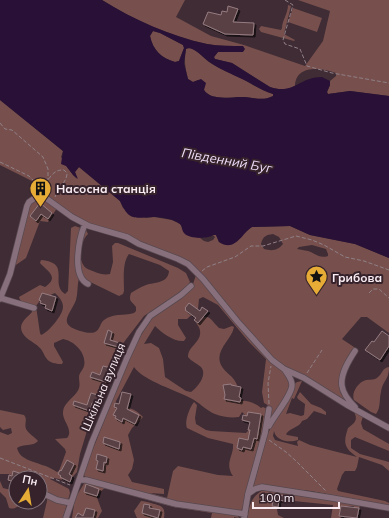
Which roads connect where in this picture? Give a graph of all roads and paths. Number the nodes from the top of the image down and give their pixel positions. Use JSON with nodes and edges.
{"nodes":[{"id":1,"x":285,"y":0,"type":"edge"},
{"id":2,"x":389,"y":83,"type":"edge"},
{"id":3,"x":0,"y":123,"type":"edge"},
{"id":4,"x":0,"y":162,"type":"edge"},
{"id":5,"x":48,"y":180,"type":"junction"},
{"id":6,"x":39,"y":195,"type":"junction"},
{"id":7,"x":55,"y":204,"type":"junction"},
{"id":8,"x":85,"y":224,"type":"junction"},
{"id":9,"x":389,"y":270,"type":"edge"},
{"id":10,"x":197,"y":272,"type":"junction"},
{"id":11,"x":88,"y":284,"type":"dead end"},
{"id":12,"x":191,"y":286,"type":"dead end"},
{"id":13,"x":369,"y":293,"type":"dead end"},
{"id":14,"x":0,"y":298,"type":"edge"},
{"id":15,"x":389,"y":298,"type":"edge"},
{"id":16,"x":34,"y":308,"type":"dead end"},
{"id":17,"x":322,"y":350,"type":"dead end"},
{"id":18,"x":355,"y":351,"type":"dead end"},
{"id":19,"x":272,"y":360,"type":"junction"},
{"id":20,"x":284,"y":369,"type":"junction"},
{"id":21,"x":304,"y":378,"type":"junction"},
{"id":22,"x":292,"y":386,"type":"junction"},
{"id":23,"x":269,"y":409,"type":"joint"},
{"id":24,"x":358,"y":411,"type":"junction"},
{"id":25,"x":389,"y":428,"type":"edge"},
{"id":26,"x":266,"y":432,"type":"junction"},
{"id":27,"x":0,"y":458,"type":"edge"},
{"id":28,"x":79,"y":480,"type":"junction"},
{"id":29,"x":76,"y":487,"type":"junction"},
{"id":30,"x":248,"y":494,"type":"junction"},
{"id":31,"x":48,"y":496,"type":"edge"},
{"id":32,"x":332,"y":498,"type":"junction"},
{"id":33,"x":71,"y":503,"type":"junction"},
{"id":34,"x":389,"y":508,"type":"edge"},
{"id":35,"x":244,"y":516,"type":"edge"},
{"id":36,"x":66,"y":518,"type":"edge"}],
"edges":[{"from":1,"to":2,"type":"path"},
{"from":3,"to":5,"type":"path"},
{"from":4,"to":6,"type":"path"},
{"from":5,"to":6,"type":"path"},
{"from":5,"to":7,"type":"path"},
{"from":6,"to":7,"type":"street"},
{"from":6,"to":14,"type":"street"},
{"from":7,"to":8,"type":"street"},
{"from":8,"to":10,"type":"street"},
{"from":8,"to":11,"type":"street"},
{"from":9,"to":10,"type":"path"},
{"from":10,"to":19,"type":"street"},
{"from":12,"to":28,"type":"street","name":"Шкільна вулиця"},
{"from":13,"to":15,"type":"path"},
{"from":14,"to":16,"type":"street"},
{"from":17,"to":21,"type":"path"},
{"from":18,"to":24,"type":"street"},
{"from":19,"to":20,"type":"street"},
{"from":19,"to":23,"type":"path"},
{"from":20,"to":21,"type":"street"},
{"from":20,"to":22,"type":"street"},
{"from":21,"to":22,"type":"street"},
{"from":21,"to":24,"type":"street"},
{"from":22,"to":26,"type":"street"},
{"from":23,"to":26,"type":"street"},
{"from":24,"to":25,"type":"street"},
{"from":26,"to":30,"type":"street"},
{"from":26,"to":32,"type":"path"},
{"from":27,"to":29,"type":"path"},
{"from":28,"to":29,"type":"street","name":"Шкільна вулиця"},
{"from":28,"to":35,"type":"street"},
{"from":29,"to":33,"type":"street","name":"Шкільна вулиця"},
{"from":30,"to":32,"type":"street"},
{"from":30,"to":35,"type":"street"},
{"from":31,"to":33,"type":"street"},
{"from":32,"to":34,"type":"street"},
{"from":33,"to":36,"type":"street","name":"Шкільна вулиця"}]}
